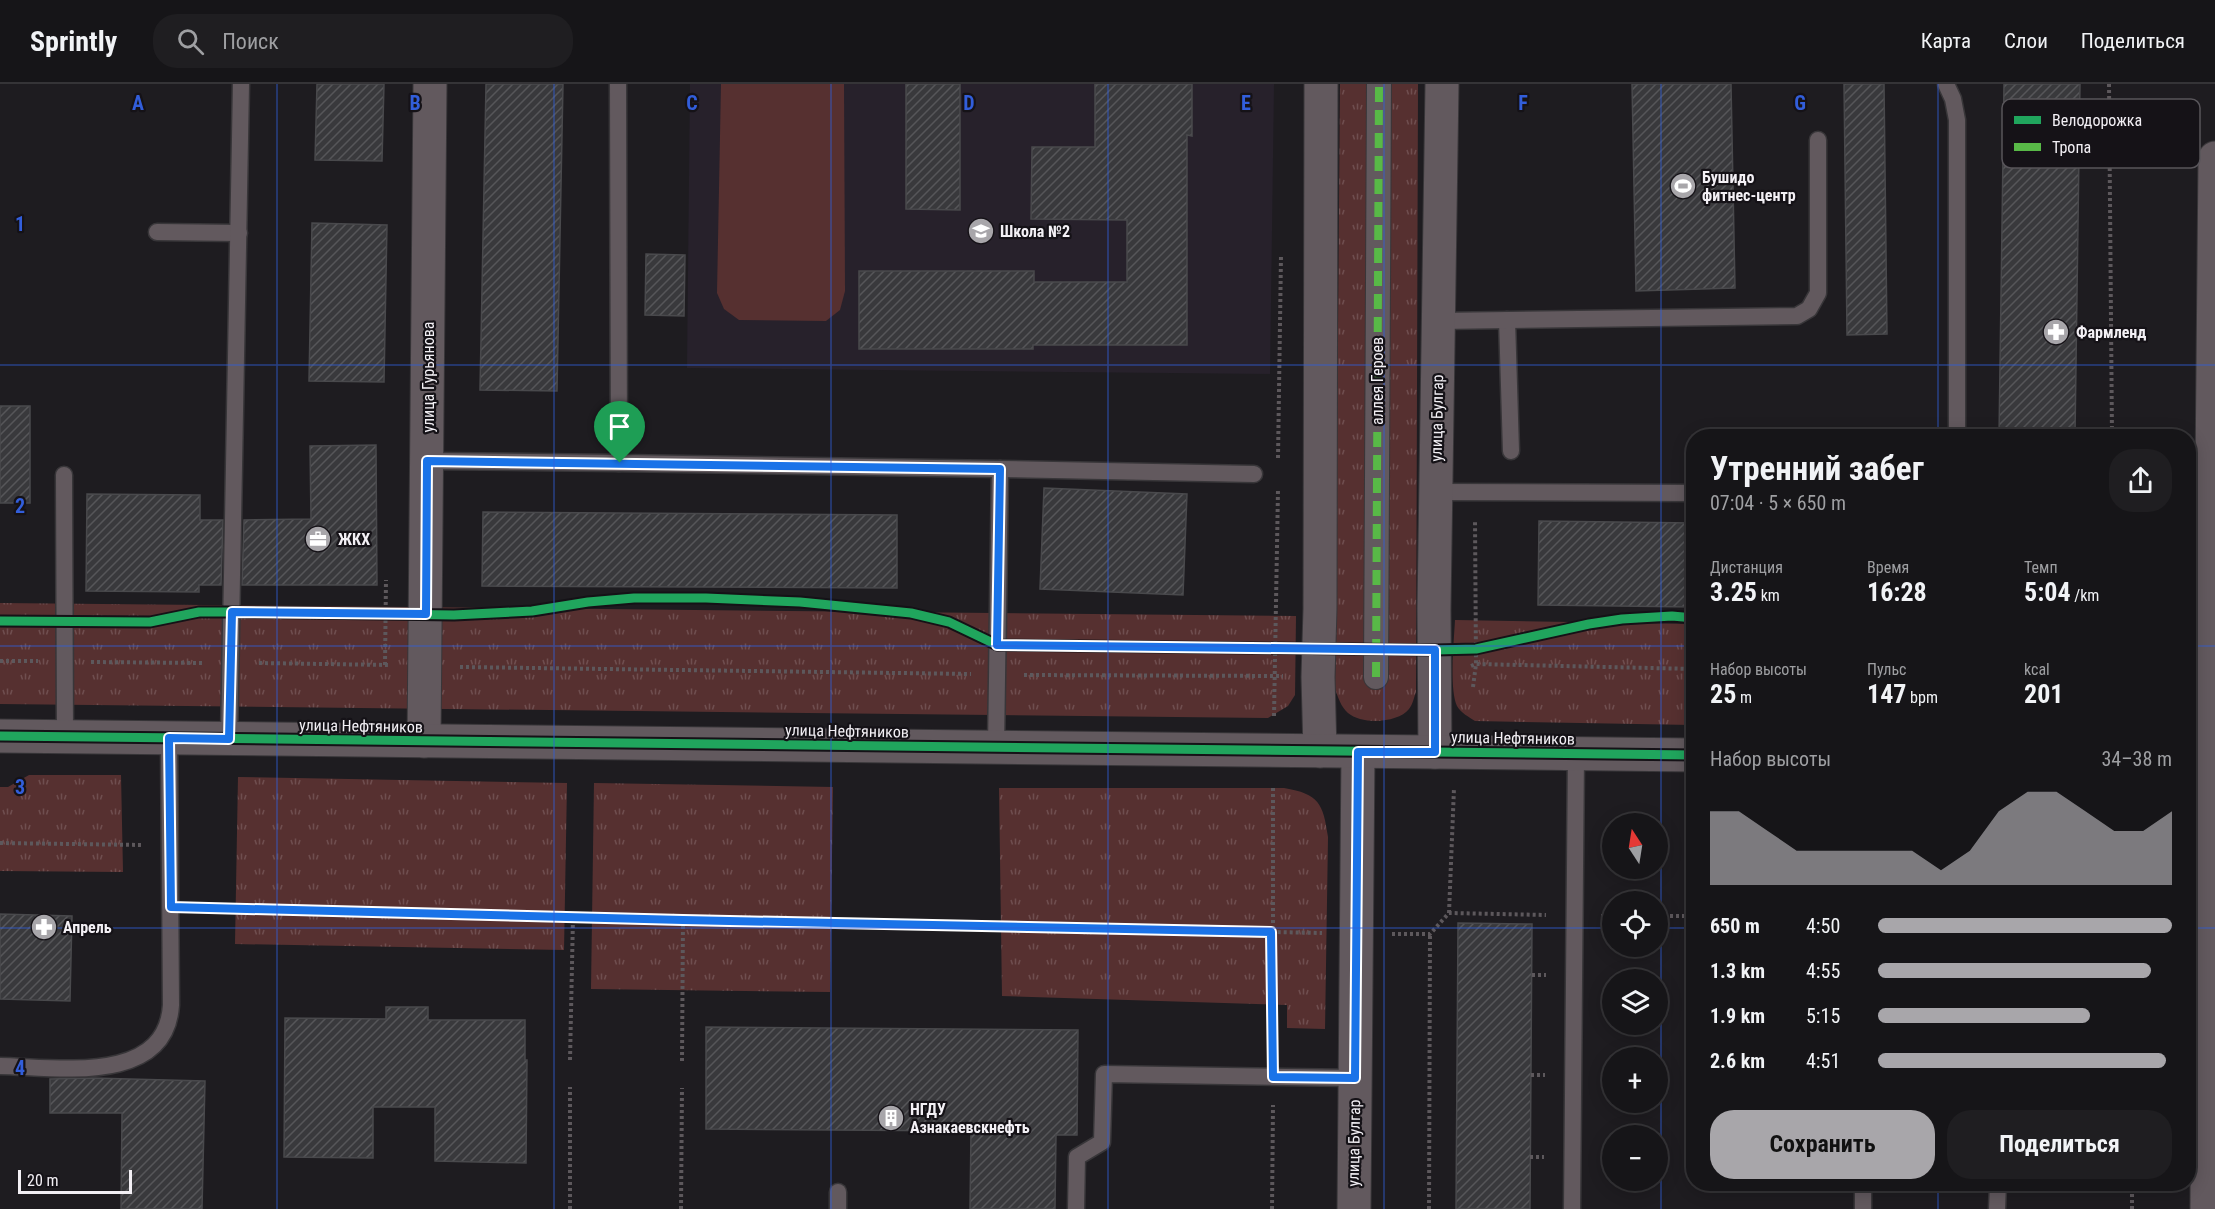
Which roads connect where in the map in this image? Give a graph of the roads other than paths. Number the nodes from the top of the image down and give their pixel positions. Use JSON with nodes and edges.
{"nodes":[{"id":1,"x":241,"y":84,"type":"edge"},
{"id":2,"x":430,"y":84,"type":"edge"},
{"id":3,"x":618,"y":84,"type":"edge"},
{"id":4,"x":1321,"y":84,"type":"edge"},
{"id":5,"x":1379,"y":84,"type":"edge"},
{"id":6,"x":1442,"y":84,"type":"edge"},
{"id":7,"x":1946,"y":84,"type":"edge"},
{"id":8,"x":1818,"y":140,"type":"dead end"},
{"id":9,"x":2215,"y":158,"type":"edge"},
{"id":10,"x":156,"y":232,"type":"dead end"},
{"id":11,"x":239,"y":233,"type":"junction"},
{"id":12,"x":1507,"y":320,"type":"junction"},
{"id":13,"x":1439,"y":321,"type":"junction"},
{"id":14,"x":1957,"y":429,"type":"edge"},
{"id":15,"x":1511,"y":451,"type":"dead end"},
{"id":16,"x":427,"y":461,"type":"junction"},
{"id":17,"x":620,"y":463,"type":"junction"},
{"id":18,"x":1000,"y":469,"type":"junction"},
{"id":19,"x":1254,"y":474,"type":"dead end"},
{"id":20,"x":64,"y":475,"type":"dead end"},
{"id":21,"x":2207,"y":488,"type":"edge"},
{"id":22,"x":1436,"y":492,"type":"junction"},
{"id":23,"x":1686,"y":493,"type":"edge"},
{"id":24,"x":1376,"y":677,"type":"dead end"},
{"id":25,"x":0,"y":736,"type":"edge"},
{"id":26,"x":64,"y":737,"type":"junction"},
{"id":27,"x":169,"y":738,"type":"junction"},
{"id":28,"x":229,"y":739,"type":"junction"},
{"id":29,"x":424,"y":741,"type":"junction"},
{"id":30,"x":996,"y":748,"type":"junction"},
{"id":31,"x":1320,"y":752,"type":"junction"},
{"id":32,"x":1358,"y":752,"type":"junction"},
{"id":33,"x":1435,"y":752,"type":"junction"},
{"id":34,"x":1576,"y":754,"type":"junction"},
{"id":35,"x":1686,"y":755,"type":"edge"},
{"id":36,"x":2204,"y":760,"type":"edge"},
{"id":37,"x":0,"y":1066,"type":"edge"},
{"id":38,"x":1355,"y":1078,"type":"junction"},
{"id":39,"x":1863,"y":1191,"type":"edge"},
{"id":40,"x":1998,"y":1191,"type":"edge"},
{"id":41,"x":838,"y":1192,"type":"dead end"},
{"id":42,"x":838,"y":1209,"type":"edge"},
{"id":43,"x":1076,"y":1209,"type":"edge"},
{"id":44,"x":1354,"y":1209,"type":"edge"},
{"id":45,"x":1572,"y":1209,"type":"edge"},
{"id":46,"x":1863,"y":1209,"type":"edge"},
{"id":47,"x":1997,"y":1209,"type":"edge"},
{"id":48,"x":2207,"y":1209,"type":"edge"}],
"edges":[{"from":1,"to":11,"type":"lane"},
{"from":2,"to":16,"type":"street","name":"улица Гурьянова"},
{"from":3,"to":17,"type":"lane"},
{"from":4,"to":31,"type":"street"},
{"from":5,"to":24,"type":"street","name":"аллея Героев"},
{"from":6,"to":13,"type":"street","name":"улица Булгар"},
{"from":7,"to":14,"type":"lane"},
{"from":8,"to":12,"type":"lane"},
{"from":9,"to":21,"type":"street"},
{"from":10,"to":11,"type":"lane"},
{"from":11,"to":28,"type":"lane"},
{"from":12,"to":13,"type":"lane"},
{"from":12,"to":15,"type":"lane"},
{"from":13,"to":22,"type":"street","name":"улица Булгар"},
{"from":16,"to":17,"type":"lane"},
{"from":16,"to":29,"type":"street","name":"улица Гурьянова"},
{"from":17,"to":18,"type":"lane"},
{"from":18,"to":19,"type":"lane"},
{"from":18,"to":30,"type":"lane"},
{"from":20,"to":26,"type":"lane"},
{"from":21,"to":36,"type":"street"},
{"from":22,"to":23,"type":"lane"},
{"from":22,"to":33,"type":"street","name":"улица Булгар"},
{"from":25,"to":26,"type":"street","name":"улица Нефтяников"},
{"from":26,"to":27,"type":"street","name":"улица Нефтяников"},
{"from":27,"to":28,"type":"street","name":"улица Нефтяников"},
{"from":27,"to":37,"type":"lane"},
{"from":28,"to":29,"type":"street","name":"улица Нефтяников"},
{"from":29,"to":30,"type":"street","name":"улица Нефтяников"},
{"from":30,"to":31,"type":"street","name":"улица Нефтяников"},
{"from":31,"to":32,"type":"street","name":"улица Нефтяников"},
{"from":32,"to":33,"type":"street","name":"улица Нефтяников"},
{"from":32,"to":38,"type":"street","name":"улица Булгар"},
{"from":33,"to":34,"type":"street","name":"улица Нефтяников"},
{"from":34,"to":35,"type":"street","name":"улица Нефтяников"},
{"from":34,"to":45,"type":"lane"},
{"from":36,"to":48,"type":"street"},
{"from":38,"to":43,"type":"lane"},
{"from":38,"to":44,"type":"street","name":"улица Булгар"},
{"from":39,"to":46,"type":"lane"},
{"from":40,"to":47,"type":"lane"},
{"from":41,"to":42,"type":"lane"}]}
